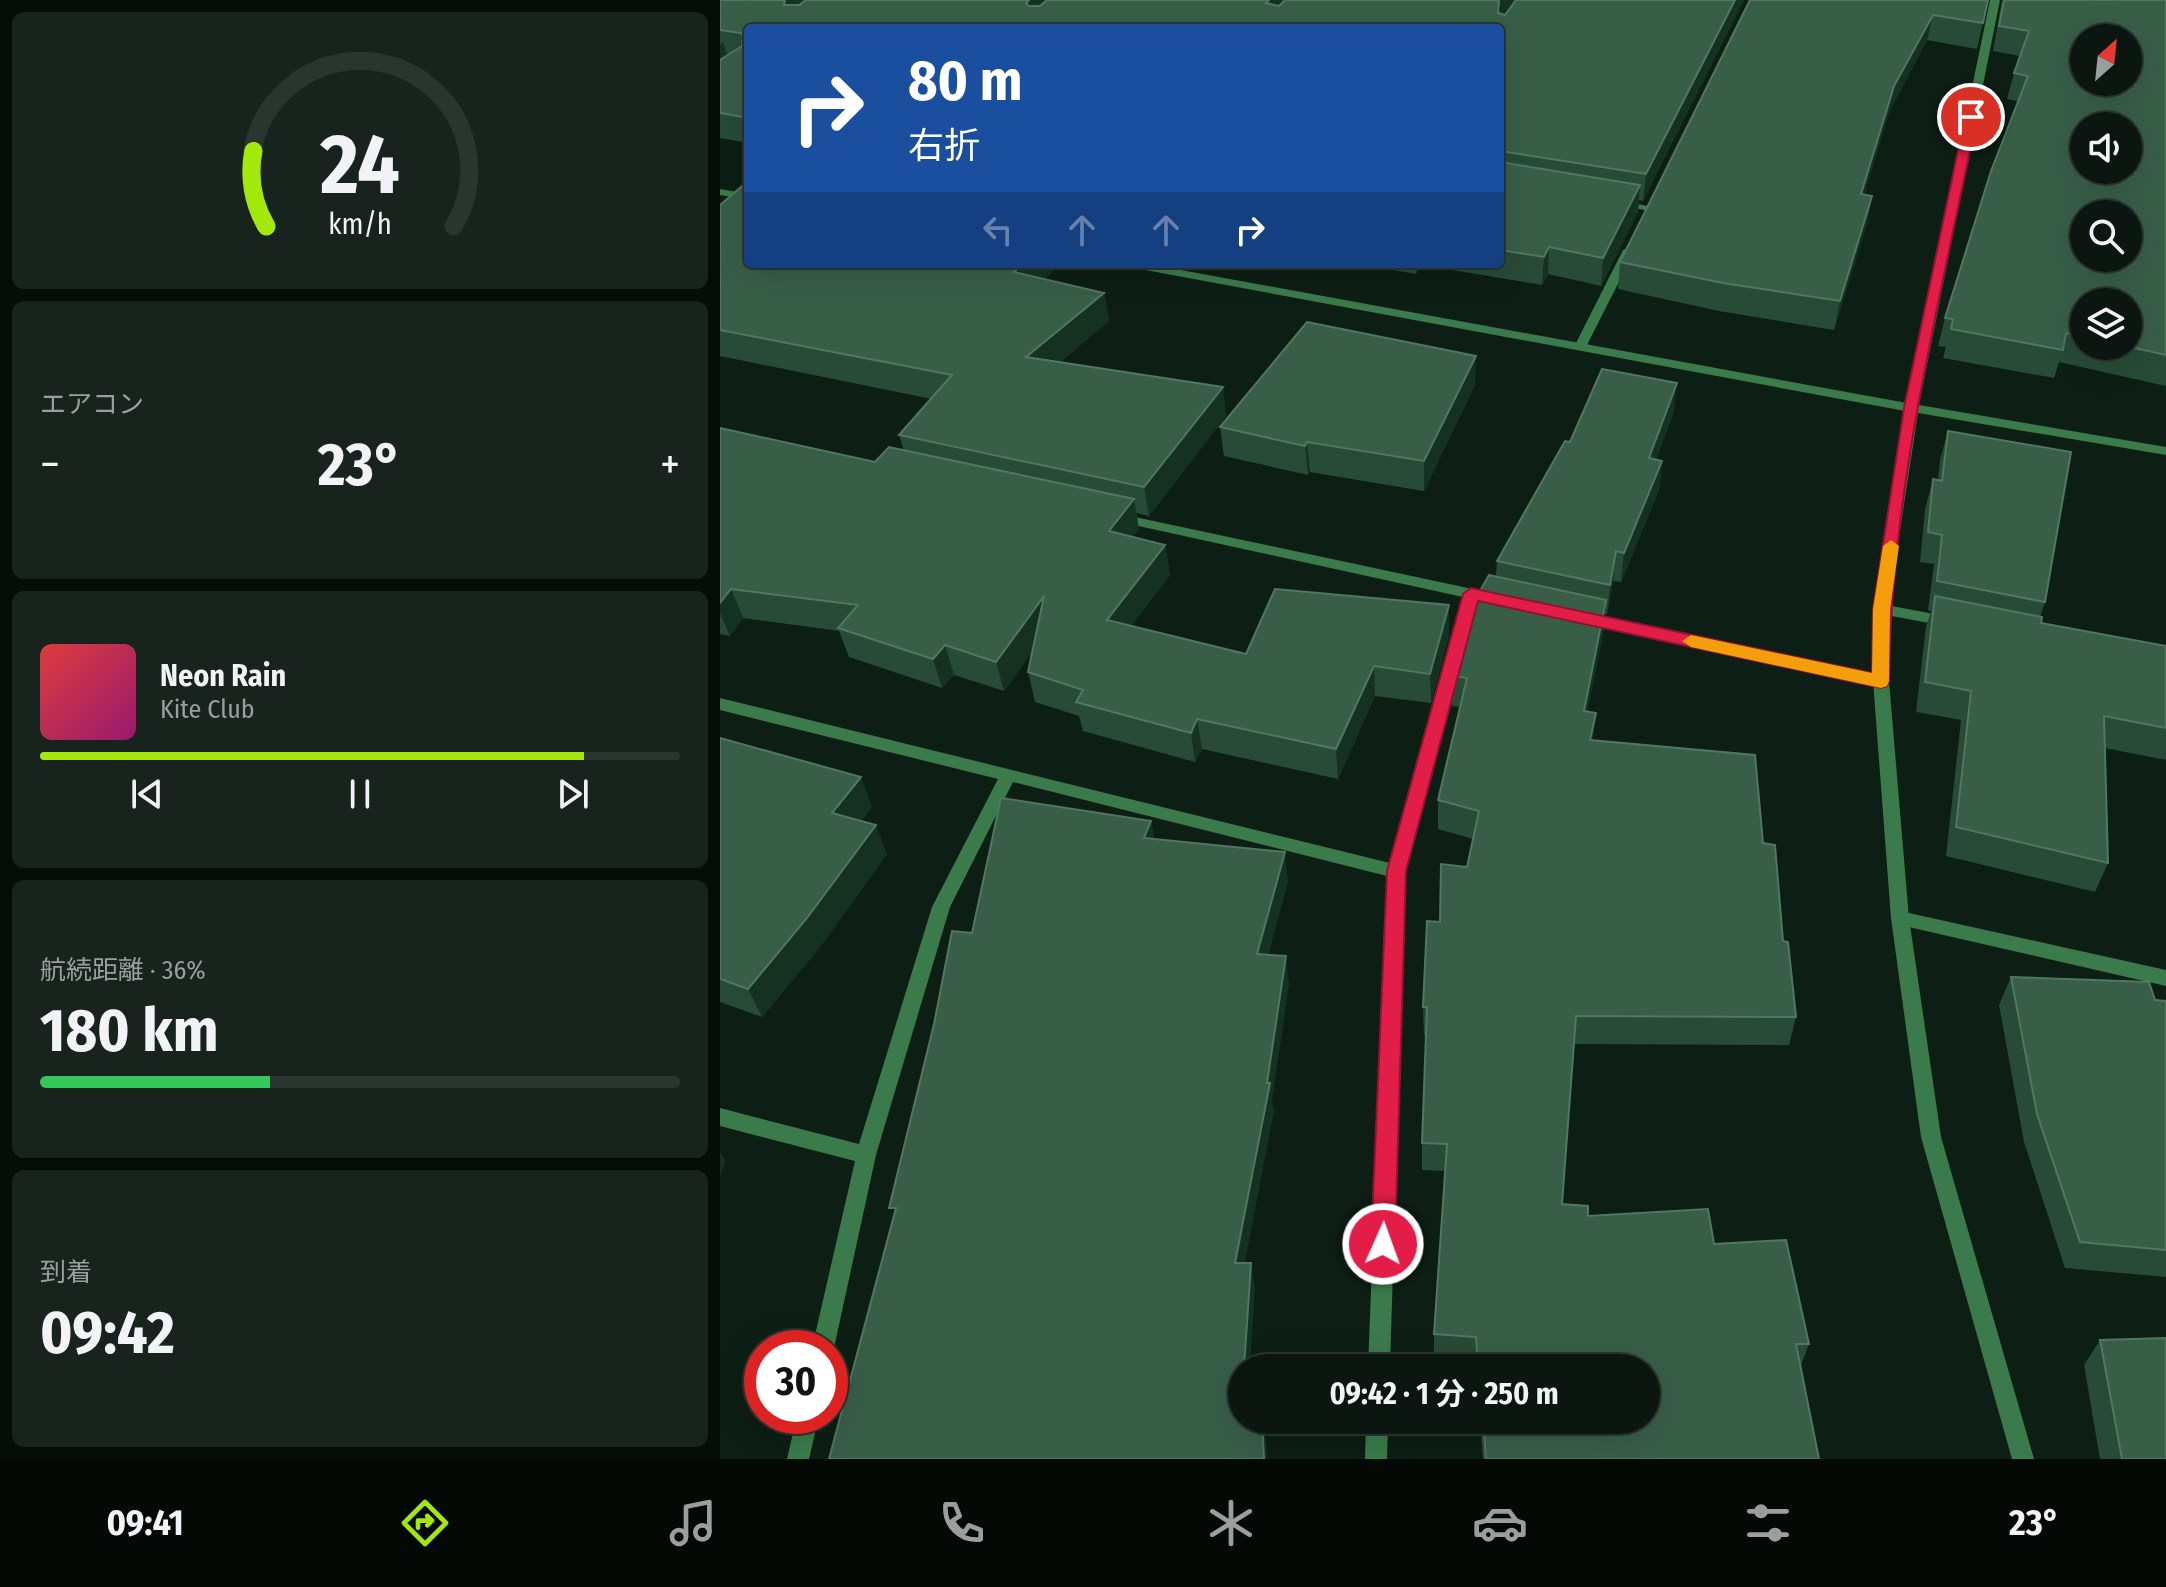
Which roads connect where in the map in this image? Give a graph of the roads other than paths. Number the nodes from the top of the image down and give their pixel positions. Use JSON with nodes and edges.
{"nodes":[{"id":1,"x":1995,"y":0,"type":"edge"},
{"id":2,"x":720,"y":192,"type":"edge"},
{"id":3,"x":1657,"y":194,"type":"edge"},
{"id":4,"x":744,"y":196,"type":"edge"},
{"id":5,"x":1605,"y":201,"type":"edge"},
{"id":6,"x":1650,"y":208,"type":"junction"},
{"id":7,"x":1643,"y":222,"type":"edge"},
{"id":8,"x":1636,"y":235,"type":"edge"},
{"id":9,"x":1151,"y":268,"type":"edge"},
{"id":10,"x":1581,"y":345,"type":"junction"},
{"id":11,"x":1912,"y":408,"type":"junction"},
{"id":12,"x":2166,"y":451,"type":"edge"},
{"id":13,"x":1103,"y":514,"type":"edge"},
{"id":14,"x":1471,"y":594,"type":"junction"},
{"id":15,"x":1517,"y":603,"type":"edge"},
{"id":16,"x":1881,"y":609,"type":"junction"},
{"id":17,"x":1577,"y":616,"type":"edge"},
{"id":18,"x":1971,"y":626,"type":"edge"},
{"id":19,"x":1881,"y":681,"type":"junction"},
{"id":20,"x":720,"y":704,"type":"edge"},
{"id":21,"x":1007,"y":777,"type":"junction"},
{"id":22,"x":1396,"y":871,"type":"junction"},
{"id":23,"x":1900,"y":918,"type":"junction"},
{"id":24,"x":2166,"y":978,"type":"edge"},
{"id":25,"x":720,"y":1117,"type":"edge"},
{"id":26,"x":866,"y":1155,"type":"junction"},
{"id":27,"x":827,"y":1330,"type":"edge"},
{"id":28,"x":1379,"y":1354,"type":"edge"},
{"id":29,"x":804,"y":1434,"type":"edge"},
{"id":30,"x":1377,"y":1434,"type":"edge"},
{"id":31,"x":798,"y":1459,"type":"edge"},
{"id":32,"x":1376,"y":1459,"type":"edge"},
{"id":33,"x":2023,"y":1459,"type":"edge"}],
"edges":[{"from":1,"to":11,"type":"street"},
{"from":2,"to":4,"type":"street"},
{"from":3,"to":6,"type":"street"},
{"from":5,"to":6,"type":"street"},
{"from":6,"to":7,"type":"street"},
{"from":8,"to":10,"type":"street"},
{"from":9,"to":10,"type":"street"},
{"from":10,"to":11,"type":"street"},
{"from":11,"to":12,"type":"street"},
{"from":11,"to":16,"type":"street"},
{"from":13,"to":14,"type":"street"},
{"from":14,"to":15,"type":"street"},
{"from":14,"to":22,"type":"street"},
{"from":16,"to":18,"type":"street"},
{"from":16,"to":19,"type":"street"},
{"from":17,"to":19,"type":"street"},
{"from":19,"to":23,"type":"street"},
{"from":20,"to":21,"type":"street"},
{"from":21,"to":22,"type":"street"},
{"from":21,"to":26,"type":"street"},
{"from":22,"to":28,"type":"street"},
{"from":23,"to":24,"type":"street"},
{"from":23,"to":33,"type":"street"},
{"from":25,"to":26,"type":"street"},
{"from":26,"to":27,"type":"street"},
{"from":29,"to":31,"type":"street"},
{"from":30,"to":32,"type":"street"}]}
